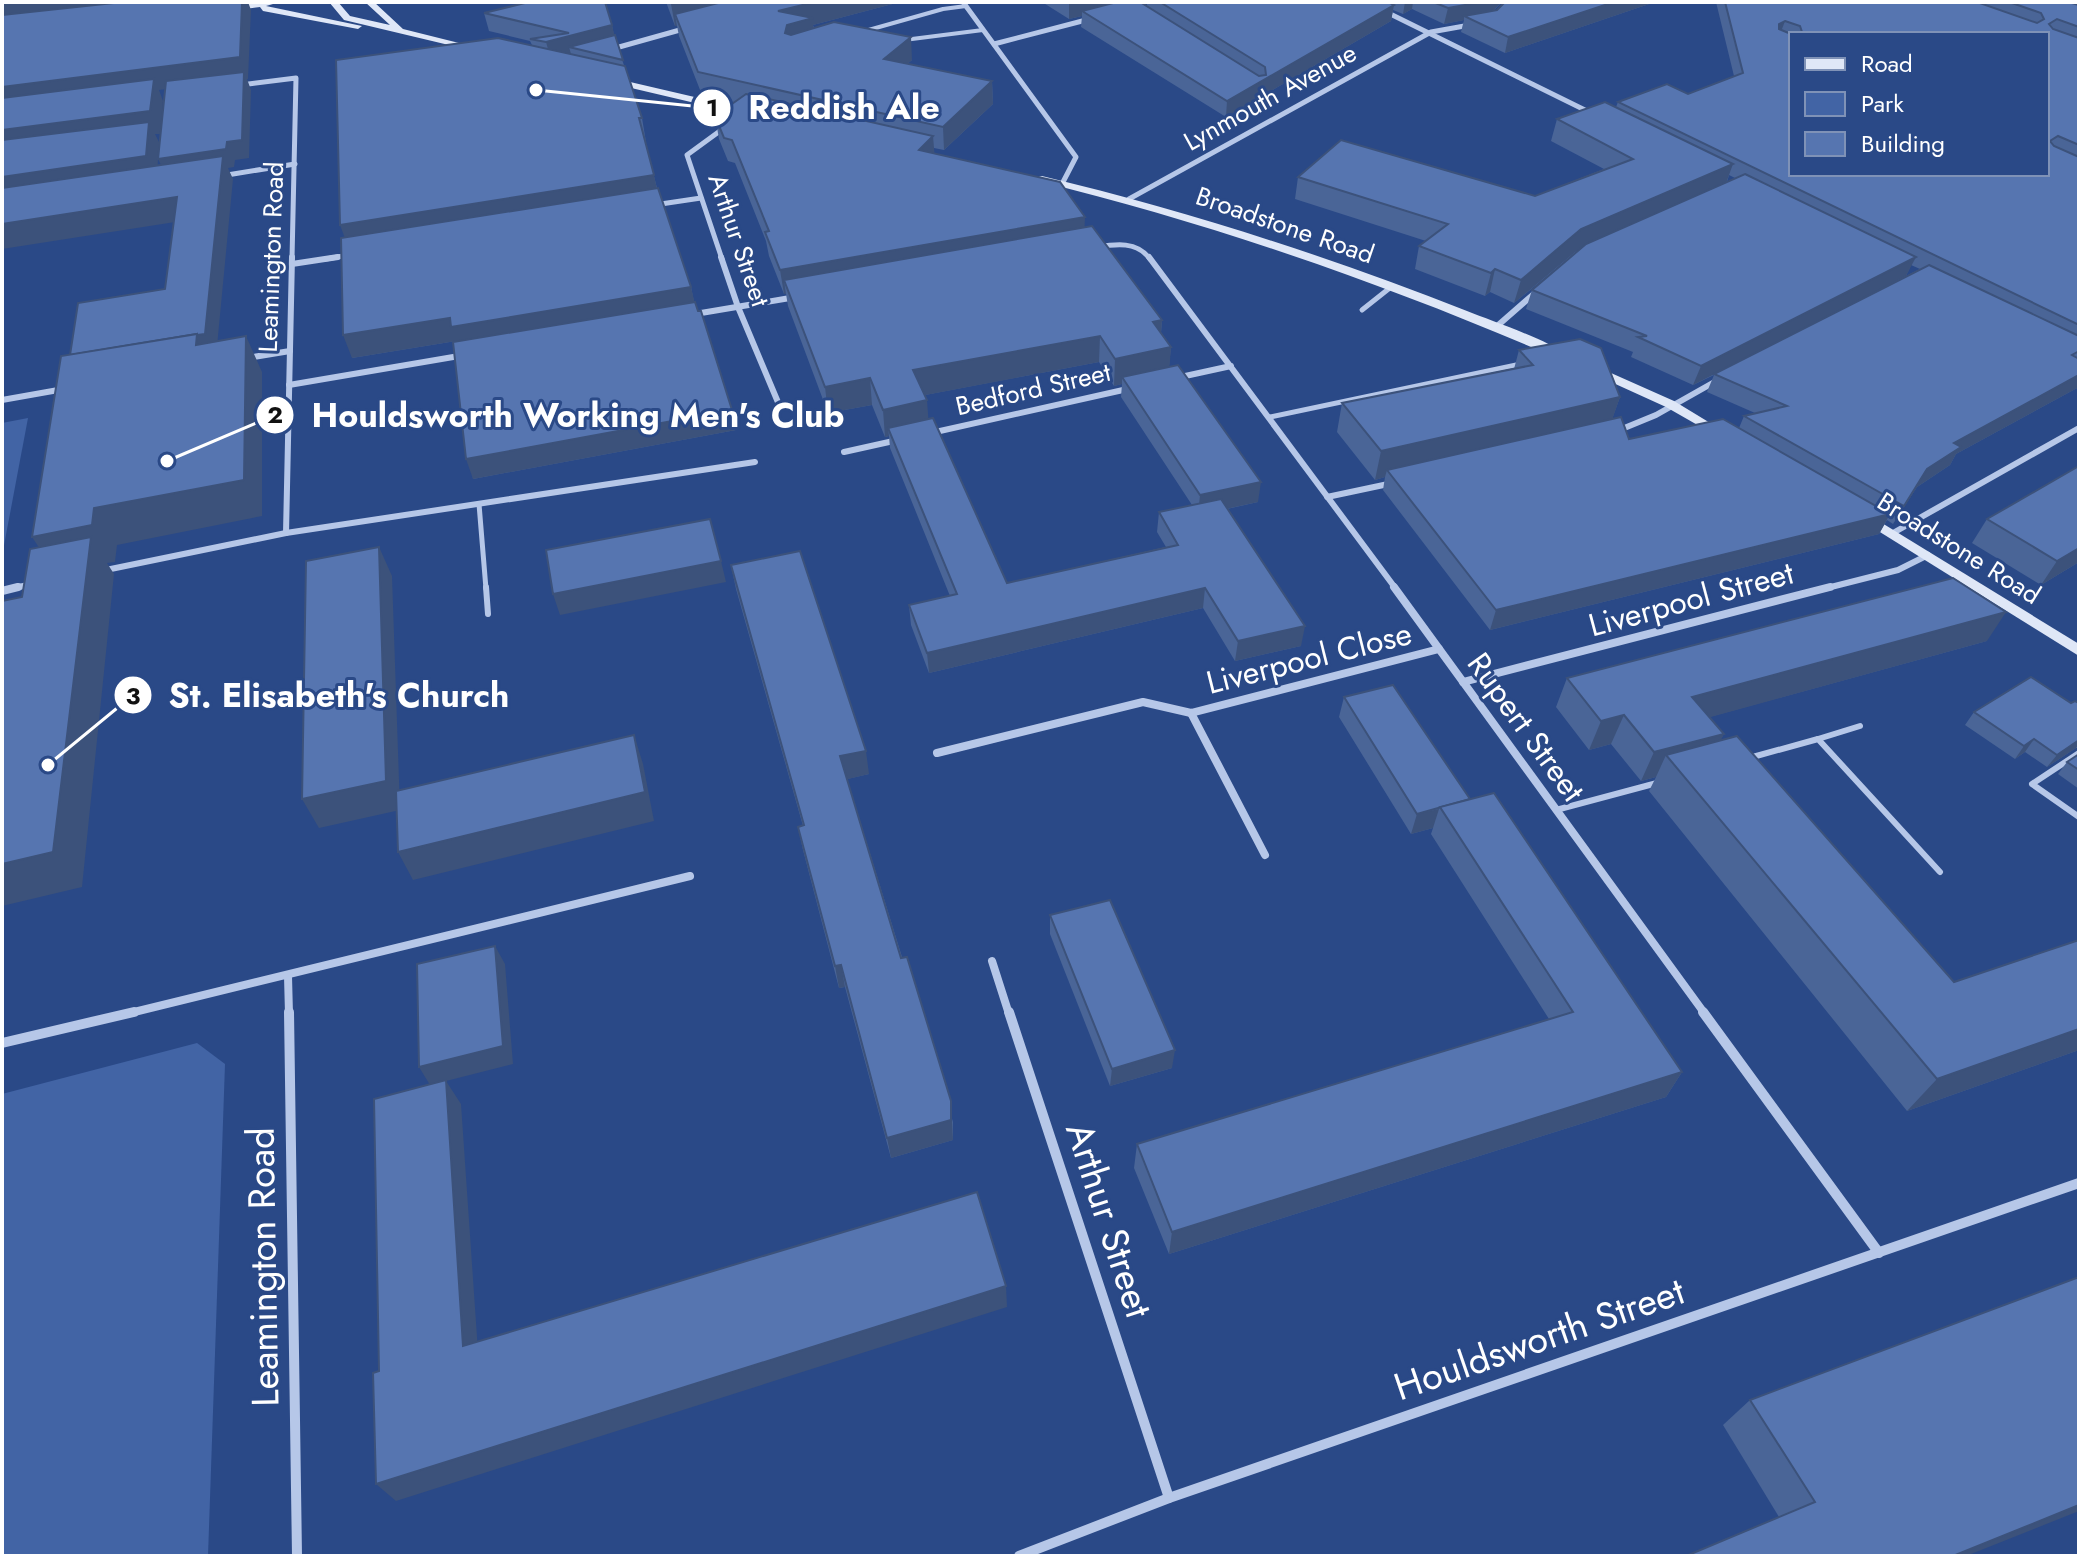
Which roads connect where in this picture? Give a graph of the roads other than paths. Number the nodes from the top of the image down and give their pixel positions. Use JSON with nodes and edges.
{"nodes":[{"id":1,"x":276,"y":2,"type":"edge"},
{"id":2,"x":333,"y":2,"type":"edge"},
{"id":3,"x":369,"y":2,"type":"edge"},
{"id":4,"x":1366,"y":2,"type":"edge"},
{"id":5,"x":964,"y":4,"type":"edge"},
{"id":6,"x":247,"y":5,"type":"junction"},
{"id":7,"x":216,"y":9,"type":"edge"},
{"id":8,"x":1104,"y":15,"type":"edge"},
{"id":9,"x":1475,"y":24,"type":"edge"},
{"id":10,"x":698,"y":26,"type":"edge"},
{"id":11,"x":983,"y":30,"type":"junction"},
{"id":12,"x":403,"y":32,"type":"junction"},
{"id":13,"x":1431,"y":32,"type":"junction"},
{"id":14,"x":852,"y":35,"type":"edge"},
{"id":15,"x":901,"y":41,"type":"edge"},
{"id":16,"x":994,"y":44,"type":"junction"},
{"id":17,"x":610,"y":49,"type":"edge"},
{"id":18,"x":490,"y":52,"type":"edge"},
{"id":19,"x":595,"y":77,"type":"edge"},
{"id":20,"x":239,"y":86,"type":"edge"},
{"id":21,"x":747,"y":112,"type":"junction"},
{"id":22,"x":762,"y":115,"type":"edge"},
{"id":23,"x":1598,"y":116,"type":"edge"},
{"id":24,"x":737,"y":119,"type":"edge"},
{"id":25,"x":728,"y":126,"type":"edge"},
{"id":26,"x":295,"y":164,"type":"junction"},
{"id":27,"x":1032,"y":177,"type":"edge"},
{"id":28,"x":205,"y":178,"type":"edge"},
{"id":29,"x":1062,"y":184,"type":"junction"},
{"id":30,"x":701,"y":198,"type":"junction"},
{"id":31,"x":1129,"y":199,"type":"junction"},
{"id":32,"x":638,"y":208,"type":"edge"},
{"id":33,"x":1086,"y":248,"type":"edge"},
{"id":34,"x":355,"y":254,"type":"edge"},
{"id":35,"x":292,"y":264,"type":"junction"},
{"id":36,"x":1391,"y":287,"type":"junction"},
{"id":37,"x":1538,"y":292,"type":"edge"},
{"id":38,"x":799,"y":296,"type":"edge"},
{"id":39,"x":738,"y":307,"type":"junction"},
{"id":40,"x":1362,"y":310,"type":"dead end"},
{"id":41,"x":691,"y":315,"type":"edge"},
{"id":42,"x":1496,"y":327,"type":"junction"},
{"id":43,"x":290,"y":351,"type":"junction"},
{"id":44,"x":475,"y":353,"type":"edge"},
{"id":45,"x":245,"y":358,"type":"edge"},
{"id":46,"x":1523,"y":363,"type":"edge"},
{"id":47,"x":1231,"y":366,"type":"junction"},
{"id":48,"x":1723,"y":377,"type":"edge"},
{"id":49,"x":1172,"y":379,"type":"edge"},
{"id":50,"x":289,"y":385,"type":"junction"},
{"id":51,"x":1143,"y":385,"type":"edge"},
{"id":52,"x":78,"y":387,"type":"edge"},
{"id":53,"x":2,"y":400,"type":"edge"},
{"id":54,"x":1670,"y":404,"type":"junction"},
{"id":55,"x":780,"y":407,"type":"dead end"},
{"id":56,"x":1270,"y":417,"type":"junction"},
{"id":57,"x":2079,"y":428,"type":"edge"},
{"id":58,"x":1606,"y":434,"type":"edge"},
{"id":59,"x":918,"y":436,"type":"edge"},
{"id":60,"x":904,"y":439,"type":"edge"},
{"id":61,"x":1736,"y":442,"type":"edge"},
{"id":62,"x":844,"y":452,"type":"dead end"},
{"id":63,"x":755,"y":462,"type":"dead end"},
{"id":64,"x":1401,"y":481,"type":"edge"},
{"id":65,"x":1327,"y":497,"type":"junction"},
{"id":66,"x":479,"y":504,"type":"junction"},
{"id":67,"x":1854,"y":511,"type":"edge"},
{"id":68,"x":286,"y":533,"type":"junction"},
{"id":69,"x":1893,"y":533,"type":"junction"},
{"id":70,"x":1928,"y":555,"type":"junction"},
{"id":71,"x":93,"y":572,"type":"edge"},
{"id":72,"x":48,"y":581,"type":"edge"},
{"id":73,"x":2,"y":591,"type":"edge"},
{"id":74,"x":488,"y":614,"type":"dead end"},
{"id":75,"x":1439,"y":649,"type":"junction"},
{"id":76,"x":2079,"y":651,"type":"edge"},
{"id":77,"x":1463,"y":682,"type":"junction"},
{"id":78,"x":1191,"y":713,"type":"junction"},
{"id":79,"x":1860,"y":726,"type":"dead end"},
{"id":80,"x":1818,"y":739,"type":"junction"},
{"id":81,"x":937,"y":753,"type":"dead end"},
{"id":82,"x":2079,"y":753,"type":"edge"},
{"id":83,"x":1741,"y":760,"type":"edge"},
{"id":84,"x":1664,"y":781,"type":"edge"},
{"id":85,"x":1556,"y":810,"type":"junction"},
{"id":86,"x":2079,"y":817,"type":"edge"},
{"id":87,"x":1265,"y":855,"type":"dead end"},
{"id":88,"x":1940,"y":872,"type":"dead end"},
{"id":89,"x":690,"y":876,"type":"dead end"},
{"id":90,"x":992,"y":961,"type":"dead end"},
{"id":91,"x":288,"y":976,"type":"junction"},
{"id":92,"x":2,"y":1043,"type":"edge"},
{"id":93,"x":2079,"y":1183,"type":"edge"},
{"id":94,"x":1879,"y":1253,"type":"junction"},
{"id":95,"x":1169,"y":1498,"type":"junction"},
{"id":96,"x":297,"y":1556,"type":"edge"},
{"id":97,"x":1019,"y":1556,"type":"edge"}],
"edges":[{"from":1,"to":6,"type":"main road"},
{"from":2,"to":12,"type":"main road"},
{"from":3,"to":12,"type":"main road"},
{"from":4,"to":13,"type":"street"},
{"from":5,"to":11,"type":"street"},
{"from":5,"to":14,"type":"lane"},
{"from":6,"to":7,"type":"main road"},
{"from":6,"to":12,"type":"main road"},
{"from":8,"to":16,"type":"street"},
{"from":9,"to":13,"type":"street","name":"Lynmouth Avenue"},
{"from":10,"to":17,"type":"street"},
{"from":11,"to":15,"type":"lane"},
{"from":11,"to":16,"type":"street"},
{"from":12,"to":18,"type":"main road"},
{"from":13,"to":23,"type":"street"},
{"from":13,"to":31,"type":"street","name":"Lynmouth Avenue"},
{"from":16,"to":29,"type":"street"},
{"from":19,"to":21,"type":"main road"},
{"from":20,"to":26,"type":"street","name":"Leamington Road"},
{"from":21,"to":22,"type":"main road"},
{"from":21,"to":24,"type":"street"},
{"from":25,"to":30,"type":"street","name":"Arthur Street"},
{"from":26,"to":28,"type":"street"},
{"from":26,"to":35,"type":"street","name":"Leamington Road"},
{"from":27,"to":29,"type":"main road","name":"Broadstone Road"},
{"from":29,"to":31,"type":"main road","name":"Broadstone Road"},
{"from":30,"to":32,"type":"street"},
{"from":30,"to":39,"type":"street","name":"Arthur Street"},
{"from":31,"to":36,"type":"main road","name":"Broadstone Road"},
{"from":33,"to":47,"type":"street","name":"Rupert Street"},
{"from":34,"to":35,"type":"street"},
{"from":35,"to":43,"type":"street","name":"Leamington Road"},
{"from":36,"to":40,"type":"lane"},
{"from":36,"to":42,"type":"main road","name":"Broadstone Road"},
{"from":37,"to":42,"type":"street"},
{"from":38,"to":39,"type":"street"},
{"from":39,"to":41,"type":"street"},
{"from":39,"to":55,"type":"street","name":"Arthur Street"},
{"from":42,"to":54,"type":"main road","name":"Broadstone Road"},
{"from":43,"to":45,"type":"street"},
{"from":43,"to":50,"type":"street","name":"Leamington Road"},
{"from":44,"to":50,"type":"street"},
{"from":46,"to":56,"type":"lane"},
{"from":47,"to":49,"type":"street"},
{"from":47,"to":56,"type":"street","name":"Rupert Street"},
{"from":48,"to":54,"type":"street"},
{"from":50,"to":68,"type":"street","name":"Leamington Road"},
{"from":51,"to":59,"type":"street","name":"Bedford Street"},
{"from":52,"to":53,"type":"street"},
{"from":54,"to":58,"type":"street"},
{"from":54,"to":61,"type":"main road","name":"Broadstone Road"},
{"from":56,"to":65,"type":"street","name":"Rupert Street"},
{"from":57,"to":69,"type":"street"},
{"from":60,"to":62,"type":"street"},
{"from":63,"to":66,"type":"street"},
{"from":64,"to":65,"type":"street"},
{"from":65,"to":75,"type":"street","name":"Rupert Street"},
{"from":66,"to":68,"type":"street"},
{"from":66,"to":74,"type":"lane"},
{"from":67,"to":69,"type":"main road","name":"Broadstone Road"},
{"from":68,"to":71,"type":"street"},
{"from":69,"to":70,"type":"main road","name":"Broadstone Road"},
{"from":70,"to":76,"type":"main road","name":"Broadstone Road"},
{"from":70,"to":77,"type":"street","name":"Liverpool Street"},
{"from":72,"to":73,"type":"street"},
{"from":75,"to":77,"type":"street","name":"Rupert Street"},
{"from":75,"to":78,"type":"street","name":"Liverpool Close"},
{"from":77,"to":85,"type":"street","name":"Rupert Street"},
{"from":78,"to":81,"type":"street","name":"Liverpool Close"},
{"from":78,"to":87,"type":"street","name":"Liverpool Close"},
{"from":79,"to":80,"type":"lane"},
{"from":80,"to":83,"type":"lane"},
{"from":80,"to":88,"type":"lane"},
{"from":82,"to":86,"type":"lane"},
{"from":84,"to":85,"type":"lane"},
{"from":85,"to":94,"type":"street","name":"Rupert Street"},
{"from":89,"to":91,"type":"street"},
{"from":90,"to":95,"type":"street","name":"Arthur Street"},
{"from":91,"to":92,"type":"street"},
{"from":91,"to":96,"type":"street","name":"Leamington Road"},
{"from":93,"to":94,"type":"street","name":"Houldsworth Street"},
{"from":94,"to":95,"type":"street","name":"Houldsworth Street"},
{"from":95,"to":97,"type":"street","name":"Houldsworth Street"}]}
